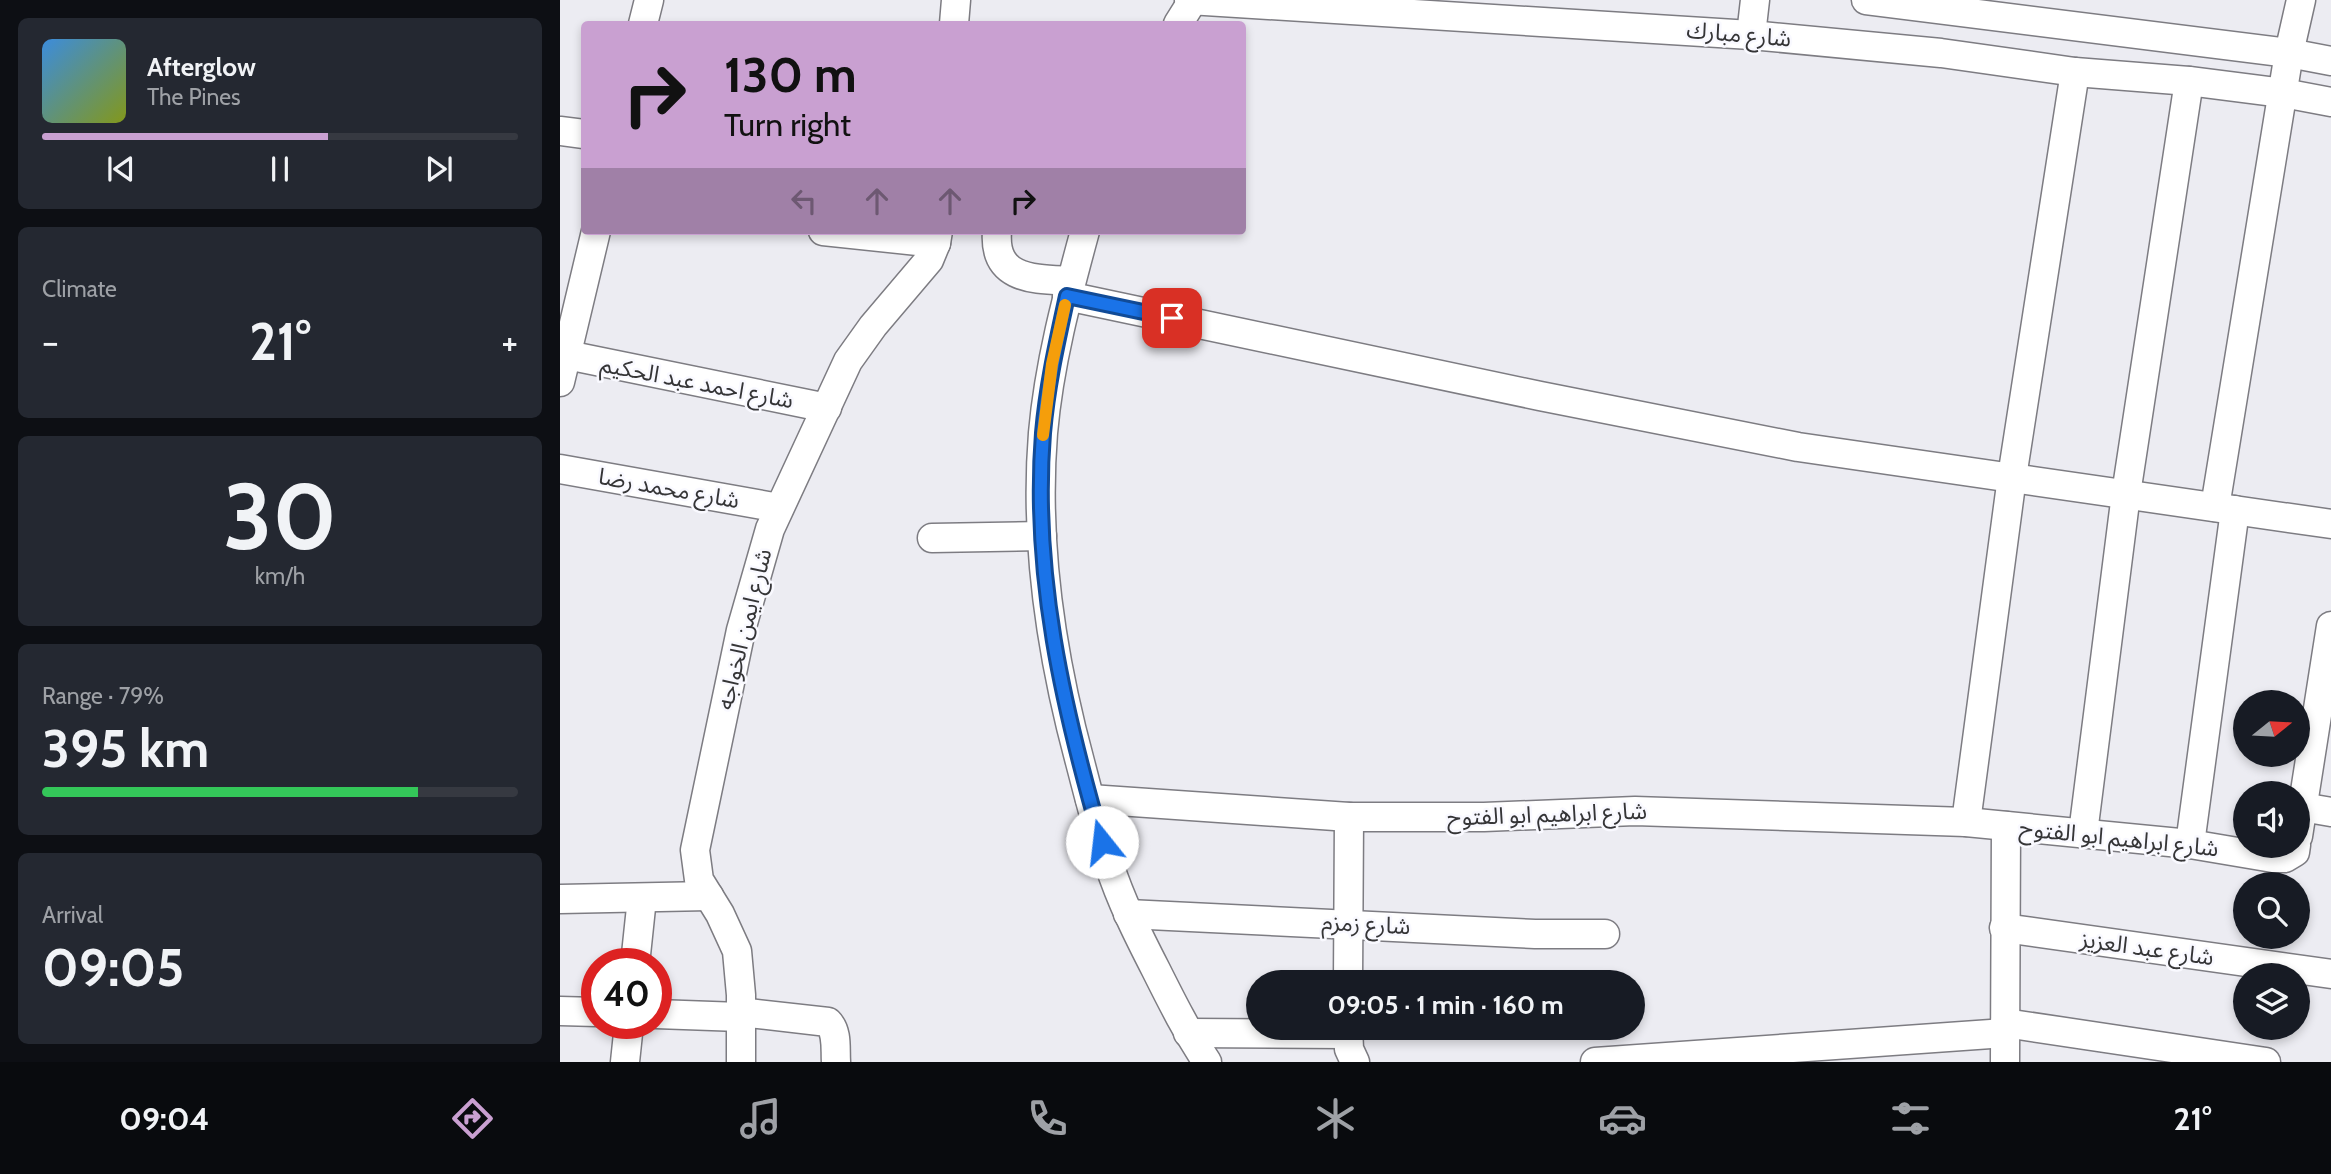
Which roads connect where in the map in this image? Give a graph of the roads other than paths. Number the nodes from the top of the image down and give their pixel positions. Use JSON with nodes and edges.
{"nodes":[{"id":1,"x":649,"y":0,"type":"edge"},
{"id":2,"x":956,"y":0,"type":"edge"},
{"id":3,"x":1192,"y":0,"type":"edge"},
{"id":4,"x":1755,"y":0,"type":"edge"},
{"id":5,"x":1866,"y":0,"type":"edge"},
{"id":6,"x":2301,"y":0,"type":"edge"},
{"id":7,"x":644,"y":21,"type":"edge"},
{"id":8,"x":954,"y":21,"type":"edge"},
{"id":9,"x":1180,"y":21,"type":"edge"},
{"id":10,"x":1751,"y":35,"type":"junction"},
{"id":11,"x":2289,"y":53,"type":"junction"},
{"id":12,"x":2331,"y":61,"type":"edge"},
{"id":13,"x":2075,"y":72,"type":"junction"},
{"id":14,"x":2189,"y":81,"type":"junction"},
{"id":15,"x":2283,"y":93,"type":"junction"},
{"id":16,"x":2331,"y":102,"type":"edge"},
{"id":17,"x":560,"y":131,"type":"edge"},
{"id":18,"x":581,"y":134,"type":"edge"},
{"id":19,"x":595,"y":235,"type":"edge"},
{"id":20,"x":899,"y":235,"type":"edge"},
{"id":21,"x":997,"y":235,"type":"edge"},
{"id":22,"x":1084,"y":235,"type":"edge"},
{"id":23,"x":937,"y":237,"type":"edge"},
{"id":24,"x":1069,"y":288,"type":"junction"},
{"id":25,"x":562,"y":373,"type":"edge"},
{"id":26,"x":827,"y":408,"type":"junction"},
{"id":27,"x":560,"y":469,"type":"edge"},
{"id":28,"x":2012,"y":477,"type":"junction"},
{"id":29,"x":2126,"y":494,"type":"junction"},
{"id":30,"x":779,"y":508,"type":"junction"},
{"id":31,"x":2225,"y":508,"type":"junction"},
{"id":32,"x":2331,"y":524,"type":"edge"},
{"id":33,"x":1042,"y":536,"type":"junction"},
{"id":34,"x":932,"y":538,"type":"dead end"},
{"id":35,"x":2331,"y":626,"type":"edge"},
{"id":36,"x":2306,"y":781,"type":"edge"},
{"id":37,"x":1090,"y":799,"type":"junction"},
{"id":38,"x":2310,"y":808,"type":"edge"},
{"id":39,"x":2331,"y":812,"type":"edge"},
{"id":40,"x":1349,"y":817,"type":"junction"},
{"id":41,"x":1966,"y":822,"type":"junction"},
{"id":42,"x":2006,"y":826,"type":"junction"},
{"id":43,"x":2083,"y":833,"type":"junction"},
{"id":44,"x":2190,"y":844,"type":"junction"},
{"id":45,"x":2233,"y":848,"type":"edge"},
{"id":46,"x":709,"y":896,"type":"junction"},
{"id":47,"x":642,"y":898,"type":"junction"},
{"id":48,"x":560,"y":899,"type":"edge"},
{"id":49,"x":1128,"y":914,"type":"junction"},
{"id":50,"x":1349,"y":923,"type":"junction"},
{"id":51,"x":2004,"y":928,"type":"junction"},
{"id":52,"x":1605,"y":934,"type":"dead end"},
{"id":53,"x":637,"y":948,"type":"edge"},
{"id":54,"x":1348,"y":970,"type":"edge"},
{"id":55,"x":2331,"y":974,"type":"edge"},
{"id":56,"x":560,"y":1011,"type":"edge"},
{"id":57,"x":581,"y":1012,"type":"edge"},
{"id":58,"x":672,"y":1014,"type":"edge"},
{"id":59,"x":740,"y":1014,"type":"junction"},
{"id":60,"x":2005,"y":1028,"type":"junction"},
{"id":61,"x":1246,"y":1032,"type":"edge"},
{"id":62,"x":1188,"y":1033,"type":"junction"},
{"id":63,"x":627,"y":1039,"type":"edge"},
{"id":64,"x":1348,"y":1040,"type":"edge"},
{"id":65,"x":625,"y":1062,"type":"edge"},
{"id":66,"x":741,"y":1062,"type":"edge"},
{"id":67,"x":836,"y":1062,"type":"edge"},
{"id":68,"x":1207,"y":1062,"type":"edge"},
{"id":69,"x":1355,"y":1062,"type":"edge"},
{"id":70,"x":1595,"y":1062,"type":"edge"},
{"id":71,"x":1612,"y":1062,"type":"edge"},
{"id":72,"x":2005,"y":1062,"type":"edge"},
{"id":73,"x":2266,"y":1062,"type":"edge"}],
"edges":[{"from":1,"to":7,"type":"street"},
{"from":2,"to":8,"type":"street"},
{"from":3,"to":9,"type":"street"},
{"from":3,"to":10,"type":"street","name":"شارع مبارك"},
{"from":4,"to":10,"type":"street"},
{"from":5,"to":11,"type":"street"},
{"from":6,"to":11,"type":"street"},
{"from":10,"to":13,"type":"street","name":"شارع مبارك"},
{"from":11,"to":12,"type":"street"},
{"from":11,"to":15,"type":"street"},
{"from":13,"to":14,"type":"street","name":"شارع مبارك"},
{"from":13,"to":28,"type":"street"},
{"from":14,"to":15,"type":"street","name":"شارع مبارك"},
{"from":14,"to":29,"type":"street"},
{"from":15,"to":16,"type":"street","name":"شارع مبارك"},
{"from":15,"to":31,"type":"street"},
{"from":17,"to":18,"type":"street"},
{"from":19,"to":25,"type":"street"},
{"from":20,"to":23,"type":"street"},
{"from":21,"to":24,"type":"street"},
{"from":22,"to":24,"type":"street"},
{"from":23,"to":26,"type":"street","name":"شارع ايمن الخواجه"},
{"from":24,"to":28,"type":"street"},
{"from":24,"to":33,"type":"street"},
{"from":25,"to":26,"type":"street","name":"شارع احمد عبد الحكيم"},
{"from":26,"to":30,"type":"street","name":"شارع ايمن الخواجه"},
{"from":27,"to":30,"type":"street","name":"شارع محمد رضا"},
{"from":28,"to":29,"type":"street"},
{"from":28,"to":41,"type":"street"},
{"from":29,"to":31,"type":"street"},
{"from":29,"to":43,"type":"street"},
{"from":30,"to":46,"type":"street","name":"شارع ايمن الخواجه"},
{"from":31,"to":32,"type":"street"},
{"from":31,"to":44,"type":"street"},
{"from":33,"to":34,"type":"street"},
{"from":33,"to":37,"type":"street"},
{"from":35,"to":36,"type":"street"},
{"from":37,"to":40,"type":"street","name":"شارع ابراهيم ابو الفتوح"},
{"from":37,"to":49,"type":"street"},
{"from":38,"to":39,"type":"street"},
{"from":40,"to":41,"type":"street","name":"شارع ابراهيم ابو الفتوح"},
{"from":40,"to":50,"type":"street"},
{"from":41,"to":42,"type":"street","name":"شارع ابراهيم ابو الفتوح"},
{"from":42,"to":43,"type":"street","name":"شارع ابراهيم ابو الفتوح"},
{"from":42,"to":51,"type":"street","name":"شارع ابراهيم ابو الفتوح"},
{"from":43,"to":44,"type":"street","name":"شارع ابراهيم ابو الفتوح"},
{"from":44,"to":45,"type":"street","name":"شارع ابراهيم ابو الفتوح"},
{"from":46,"to":47,"type":"street"},
{"from":46,"to":59,"type":"street","name":"شارع ايمن الخواجه"},
{"from":47,"to":48,"type":"street"},
{"from":47,"to":53,"type":"street"},
{"from":49,"to":50,"type":"street","name":"شارع زمزم"},
{"from":49,"to":62,"type":"street"},
{"from":50,"to":52,"type":"street","name":"شارع زمزم"},
{"from":50,"to":54,"type":"street"},
{"from":51,"to":55,"type":"street","name":"شارع عبد العزيز"},
{"from":51,"to":60,"type":"street","name":"شارع ابراهيم ابو الفتوح"},
{"from":56,"to":57,"type":"street"},
{"from":58,"to":59,"type":"street"},
{"from":59,"to":66,"type":"street","name":"شارع ايمن الخواجه"},
{"from":59,"to":67,"type":"street"},
{"from":60,"to":71,"type":"street"},
{"from":60,"to":72,"type":"street","name":"شارع ابراهيم ابو الفتوح"},
{"from":60,"to":73,"type":"street"},
{"from":61,"to":62,"type":"street"},
{"from":62,"to":68,"type":"street"},
{"from":63,"to":65,"type":"street"},
{"from":64,"to":69,"type":"street"},
{"from":70,"to":71,"type":"street"}]}
